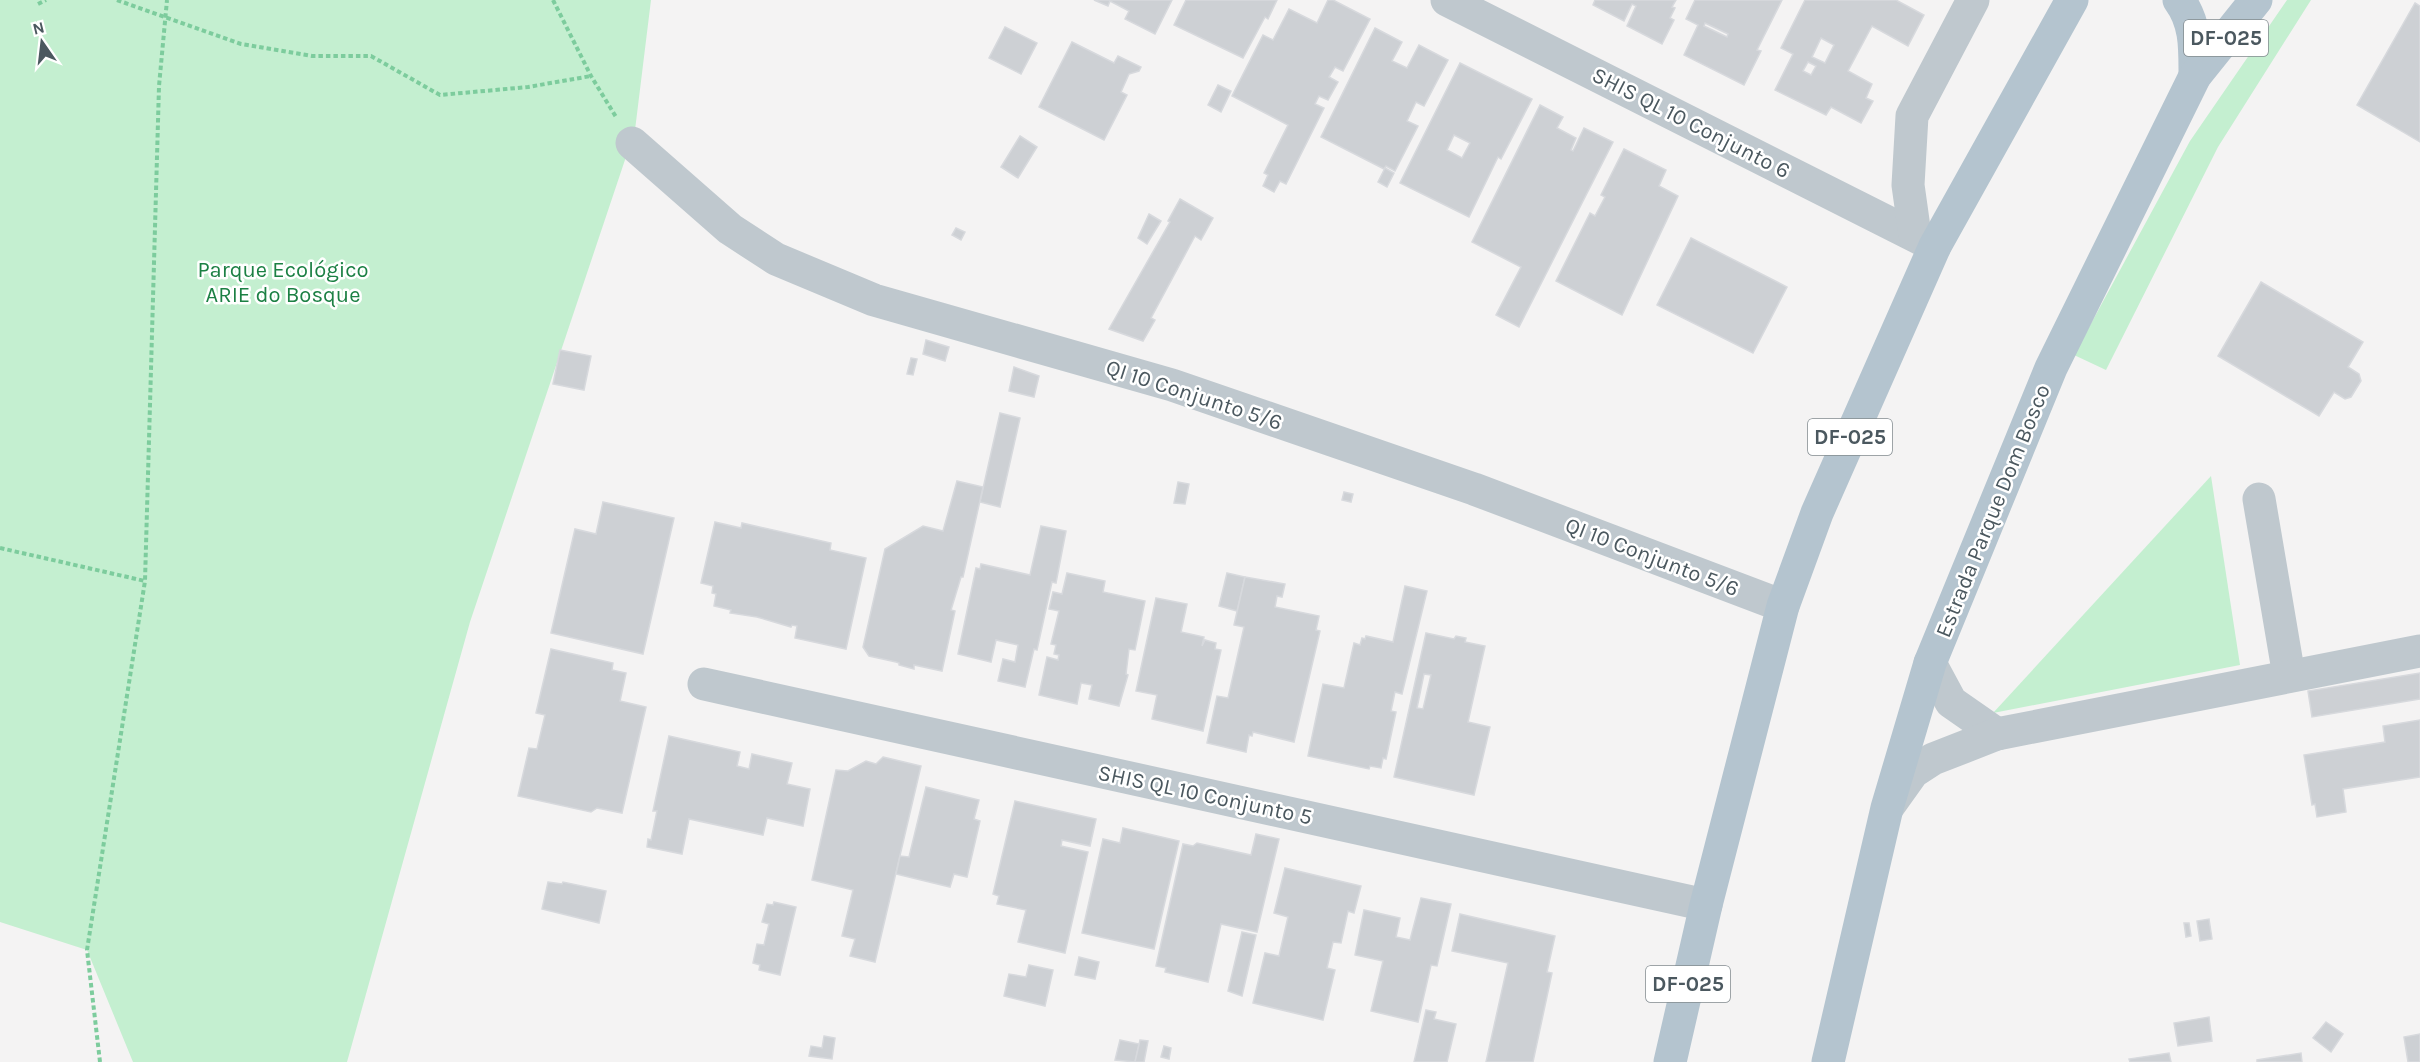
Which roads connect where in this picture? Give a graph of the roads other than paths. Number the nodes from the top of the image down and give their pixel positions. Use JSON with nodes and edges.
{"nodes":[{"id":1,"x":1447,"y":0,"type":"edge"},
{"id":2,"x":1973,"y":0,"type":"edge"},
{"id":3,"x":2072,"y":0,"type":"edge"},
{"id":4,"x":2179,"y":0,"type":"edge"},
{"id":5,"x":2256,"y":0,"type":"edge"},
{"id":6,"x":2195,"y":76,"type":"junction"},
{"id":7,"x":632,"y":143,"type":"road end"},
{"id":8,"x":1925,"y":241,"type":"junction"},
{"id":9,"x":2259,"y":499,"type":"dead end"},
{"id":10,"x":1783,"y":606,"type":"junction"},
{"id":11,"x":2420,"y":651,"type":"edge"},
{"id":12,"x":1930,"y":663,"type":"junction"},
{"id":13,"x":2289,"y":676,"type":"junction"},
{"id":14,"x":704,"y":684,"type":"dead end"},
{"id":15,"x":1997,"y":734,"type":"junction"},
{"id":16,"x":1887,"y":808,"type":"junction"},
{"id":17,"x":1706,"y":905,"type":"junction"},
{"id":18,"x":1670,"y":1062,"type":"edge"},
{"id":19,"x":1828,"y":1062,"type":"edge"}],
"edges":[{"from":1,"to":8,"type":"street","name":"SHIS QL 10 Conjunto 6"},
{"from":2,"to":8,"type":"street"},
{"from":3,"to":8,"type":"main road","number":"DF-025"},
{"from":4,"to":6,"type":"main road"},
{"from":5,"to":6,"type":"main road","name":"Estrada Parque Dom Bosco","number":"DF-025"},
{"from":6,"to":12,"type":"main road","name":"Estrada Parque Dom Bosco","number":"DF-025"},
{"from":7,"to":10,"type":"street","name":"QI 10 Conjunto 5/6"},
{"from":8,"to":10,"type":"main road","number":"DF-025"},
{"from":9,"to":13,"type":"street"},
{"from":10,"to":17,"type":"main road","number":"DF-025"},
{"from":11,"to":13,"type":"street"},
{"from":12,"to":15,"type":"street"},
{"from":12,"to":16,"type":"main road","name":"Estrada Parque Dom Bosco","number":"DF-025"},
{"from":13,"to":15,"type":"street"},
{"from":14,"to":17,"type":"street","name":"SHIS QL 10 Conjunto 5"},
{"from":15,"to":16,"type":"street"},
{"from":16,"to":19,"type":"main road","name":"Estrada Parque Dom Bosco","number":"DF-025"},
{"from":17,"to":18,"type":"main road","number":"DF-025"}]}
